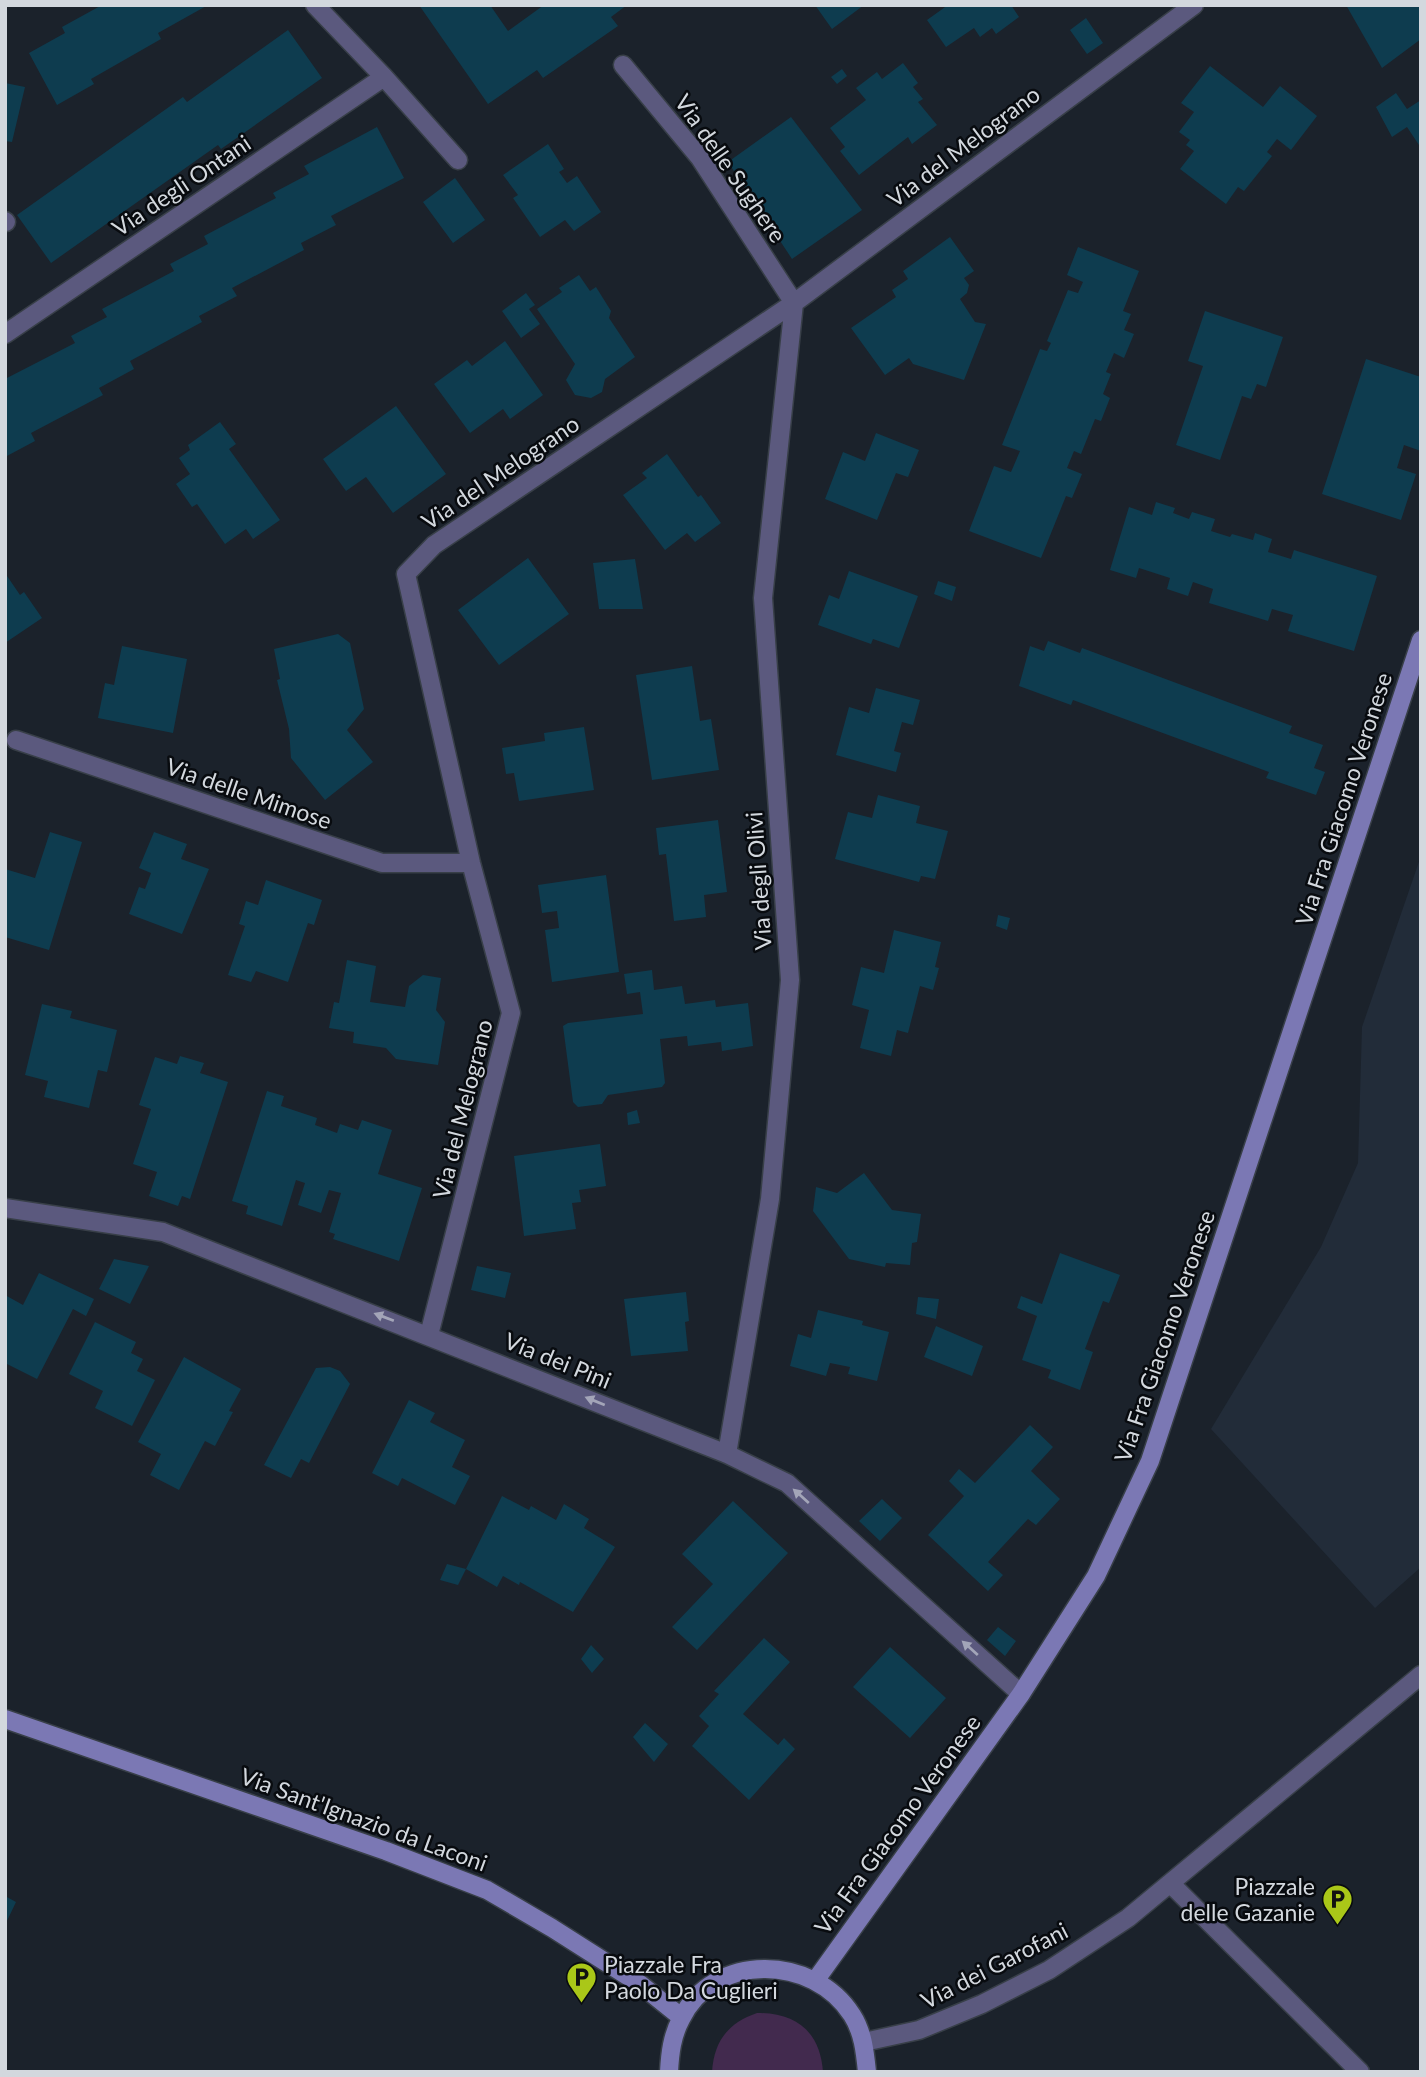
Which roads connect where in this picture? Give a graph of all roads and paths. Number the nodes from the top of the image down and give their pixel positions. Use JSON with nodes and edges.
{"nodes":[{"id":1,"x":315,"y":5,"type":"edge"},
{"id":2,"x":1194,"y":5,"type":"edge"},
{"id":3,"x":623,"y":65,"type":"dead end"},
{"id":4,"x":384,"y":77,"type":"junction"},
{"id":5,"x":458,"y":160,"type":"dead end"},
{"id":6,"x":794,"y":303,"type":"junction"},
{"id":7,"x":5,"y":334,"type":"edge"},
{"id":8,"x":1421,"y":640,"type":"edge"},
{"id":9,"x":16,"y":740,"type":"dead end"},
{"id":10,"x":471,"y":863,"type":"junction"},
{"id":11,"x":5,"y":1208,"type":"edge"},
{"id":12,"x":429,"y":1335,"type":"junction"},
{"id":13,"x":727,"y":1454,"type":"junction"},
{"id":14,"x":1421,"y":1675,"type":"edge"},
{"id":15,"x":1021,"y":1694,"type":"junction"},
{"id":16,"x":5,"y":1718,"type":"edge"},
{"id":17,"x":1171,"y":1884,"type":"junction"},
{"id":18,"x":815,"y":1981,"type":"junction"},
{"id":19,"x":681,"y":2017,"type":"junction"},
{"id":20,"x":864,"y":2042,"type":"junction"},
{"id":21,"x":668,"y":2072,"type":"edge"},
{"id":22,"x":867,"y":2072,"type":"edge"},
{"id":23,"x":1360,"y":2072,"type":"edge"}],
"edges":[{"from":1,"to":4,"type":"street"},
{"from":2,"to":6,"type":"street","name":"Via del Melograno"},
{"from":3,"to":6,"type":"street","name":"Via delle Sughere"},
{"from":4,"to":5,"type":"street"},
{"from":4,"to":7,"type":"street","name":"Via degli Ontani"},
{"from":6,"to":10,"type":"street","name":"Via del Melograno"},
{"from":6,"to":13,"type":"street","name":"Via degli Olivi"},
{"from":8,"to":15,"type":"street","name":"Via Fra Giacomo Veronese"},
{"from":9,"to":10,"type":"street","name":"Via delle Mimose"},
{"from":10,"to":12,"type":"street","name":"Via del Melograno"},
{"from":12,"to":11,"type":"street","name":"Via dei Pini","one_way":true},
{"from":13,"to":12,"type":"street","name":"Via dei Pini","one_way":true},
{"from":15,"to":13,"type":"street","name":"Via dei Pini","one_way":true},
{"from":14,"to":17,"type":"street","name":"Via dei Garofani"},
{"from":15,"to":18,"type":"street","name":"Via Fra Giacomo Veronese"},
{"from":16,"to":19,"type":"street","name":"Via Sant'Ignazio da Laconi"},
{"from":17,"to":20,"type":"street","name":"Via dei Garofani"},
{"from":17,"to":23,"type":"street"},
{"from":18,"to":19,"type":"street"},
{"from":18,"to":20,"type":"street"},
{"from":19,"to":21,"type":"street"},
{"from":20,"to":22,"type":"street"}]}
